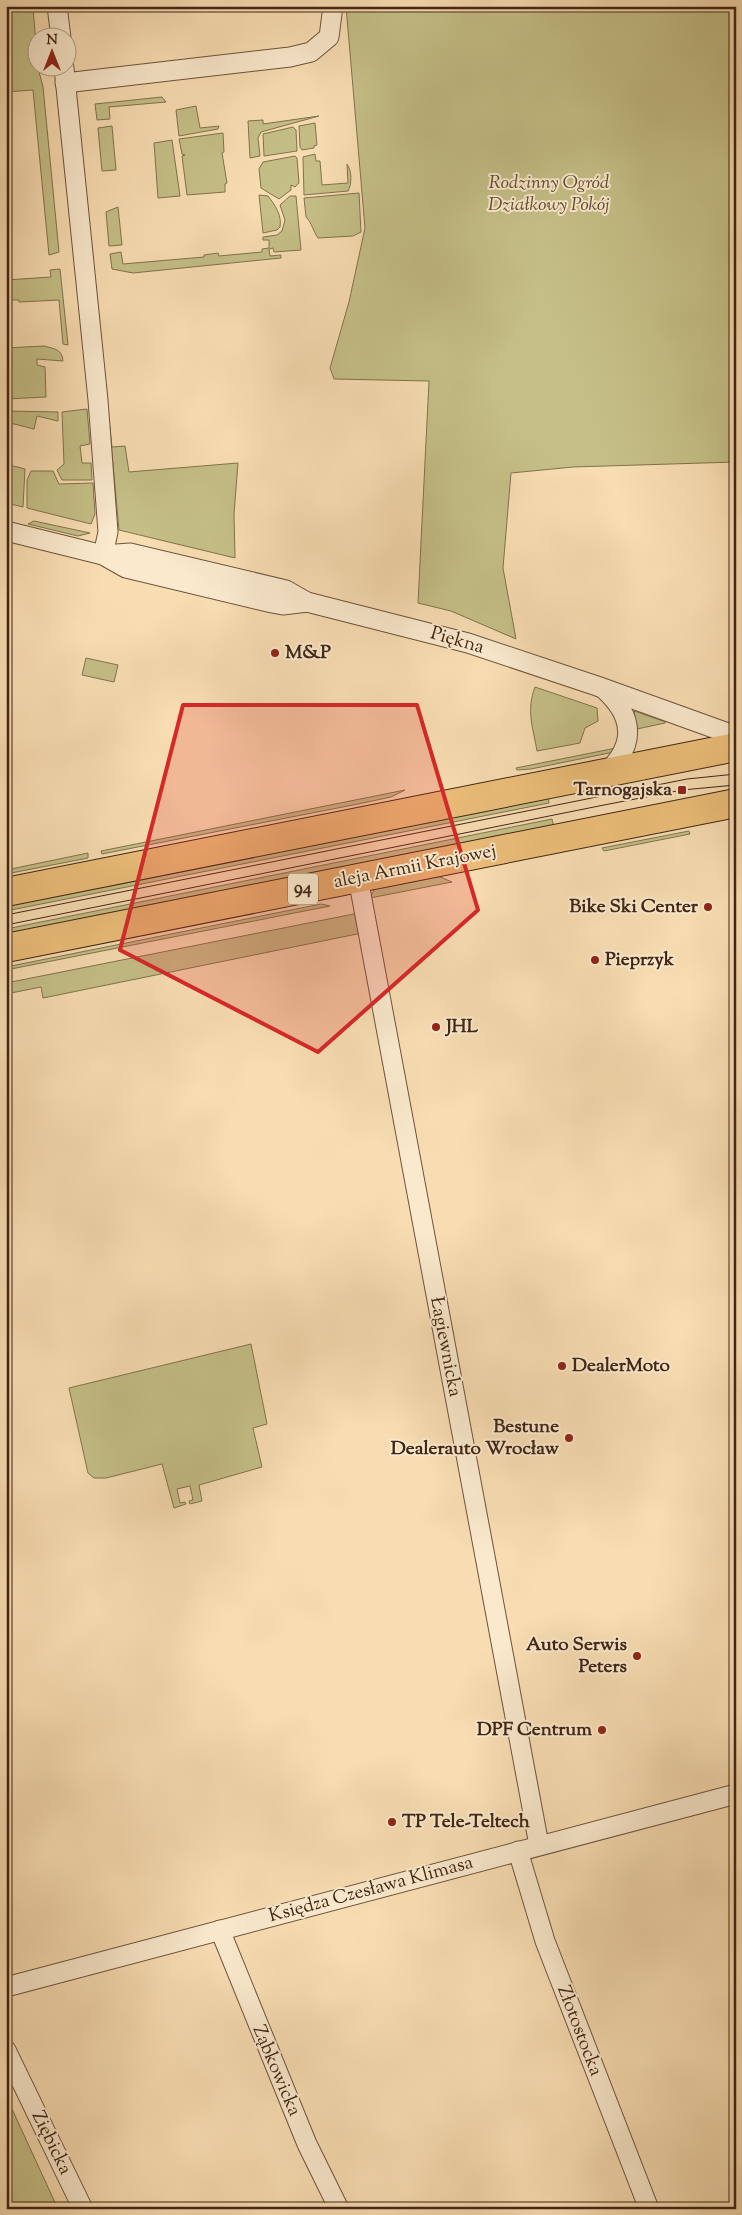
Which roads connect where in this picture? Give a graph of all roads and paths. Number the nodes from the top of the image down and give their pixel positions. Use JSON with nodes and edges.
{"nodes":[{"id":1,"x":57,"y":6,"type":"edge"},
{"id":2,"x":333,"y":6,"type":"edge"},
{"id":3,"x":60,"y":28,"type":"edge"},
{"id":4,"x":78,"y":74,"type":"edge"},
{"id":5,"x":65,"y":78,"type":"edge"},
{"id":6,"x":6,"y":531,"type":"edge"},
{"id":7,"x":103,"y":555,"type":"junction"},
{"id":8,"x":604,"y":689,"type":"junction"},
{"id":9,"x":736,"y":736,"type":"edge"},
{"id":10,"x":736,"y":748,"type":"edge"},
{"id":11,"x":606,"y":773,"type":"junction"},
{"id":12,"x":736,"y":803,"type":"edge"},
{"id":13,"x":358,"y":878,"type":"junction"},
{"id":14,"x":6,"y":892,"type":"edge"},
{"id":15,"x":6,"y":948,"type":"edge"},
{"id":16,"x":736,"y":1794,"type":"edge"},
{"id":17,"x":539,"y":1845,"type":"junction"},
{"id":18,"x":518,"y":1851,"type":"junction"},
{"id":19,"x":220,"y":1930,"type":"junction"},
{"id":20,"x":6,"y":1987,"type":"edge"},
{"id":21,"x":6,"y":2050,"type":"edge"},
{"id":22,"x":83,"y":2209,"type":"edge"},
{"id":23,"x":339,"y":2209,"type":"edge"},
{"id":24,"x":649,"y":2209,"type":"edge"}],
"edges":[{"from":1,"to":3,"type":"street"},
{"from":2,"to":4,"type":"street"},
{"from":5,"to":7,"type":"street"},
{"from":6,"to":7,"type":"street","name":"Piękna"},
{"from":7,"to":8,"type":"street","name":"Piękna"},
{"from":8,"to":9,"type":"street","name":"Piękna"},
{"from":8,"to":11,"type":"street"},
{"from":10,"to":11,"type":"main road"},
{"from":11,"to":14,"type":"main road"},
{"from":12,"to":13,"type":"main road","name":"aleja Armii Krajowej","number":"94"},
{"from":13,"to":15,"type":"main road","name":"aleja Armii Krajowej","number":"94"},
{"from":13,"to":17,"type":"street","name":"Łagiewnicka"},
{"from":16,"to":17,"type":"street","name":"Księdza Czesława Klimasa"},
{"from":17,"to":18,"type":"street","name":"Księdza Czesława Klimasa"},
{"from":18,"to":19,"type":"street","name":"Księdza Czesława Klimasa"},
{"from":18,"to":24,"type":"street","name":"Złotostocka"},
{"from":19,"to":20,"type":"street","name":"Księdza Czesława Klimasa"},
{"from":19,"to":23,"type":"street","name":"Ząbkowicka"},
{"from":21,"to":22,"type":"street","name":"Ziębicka"}]}
